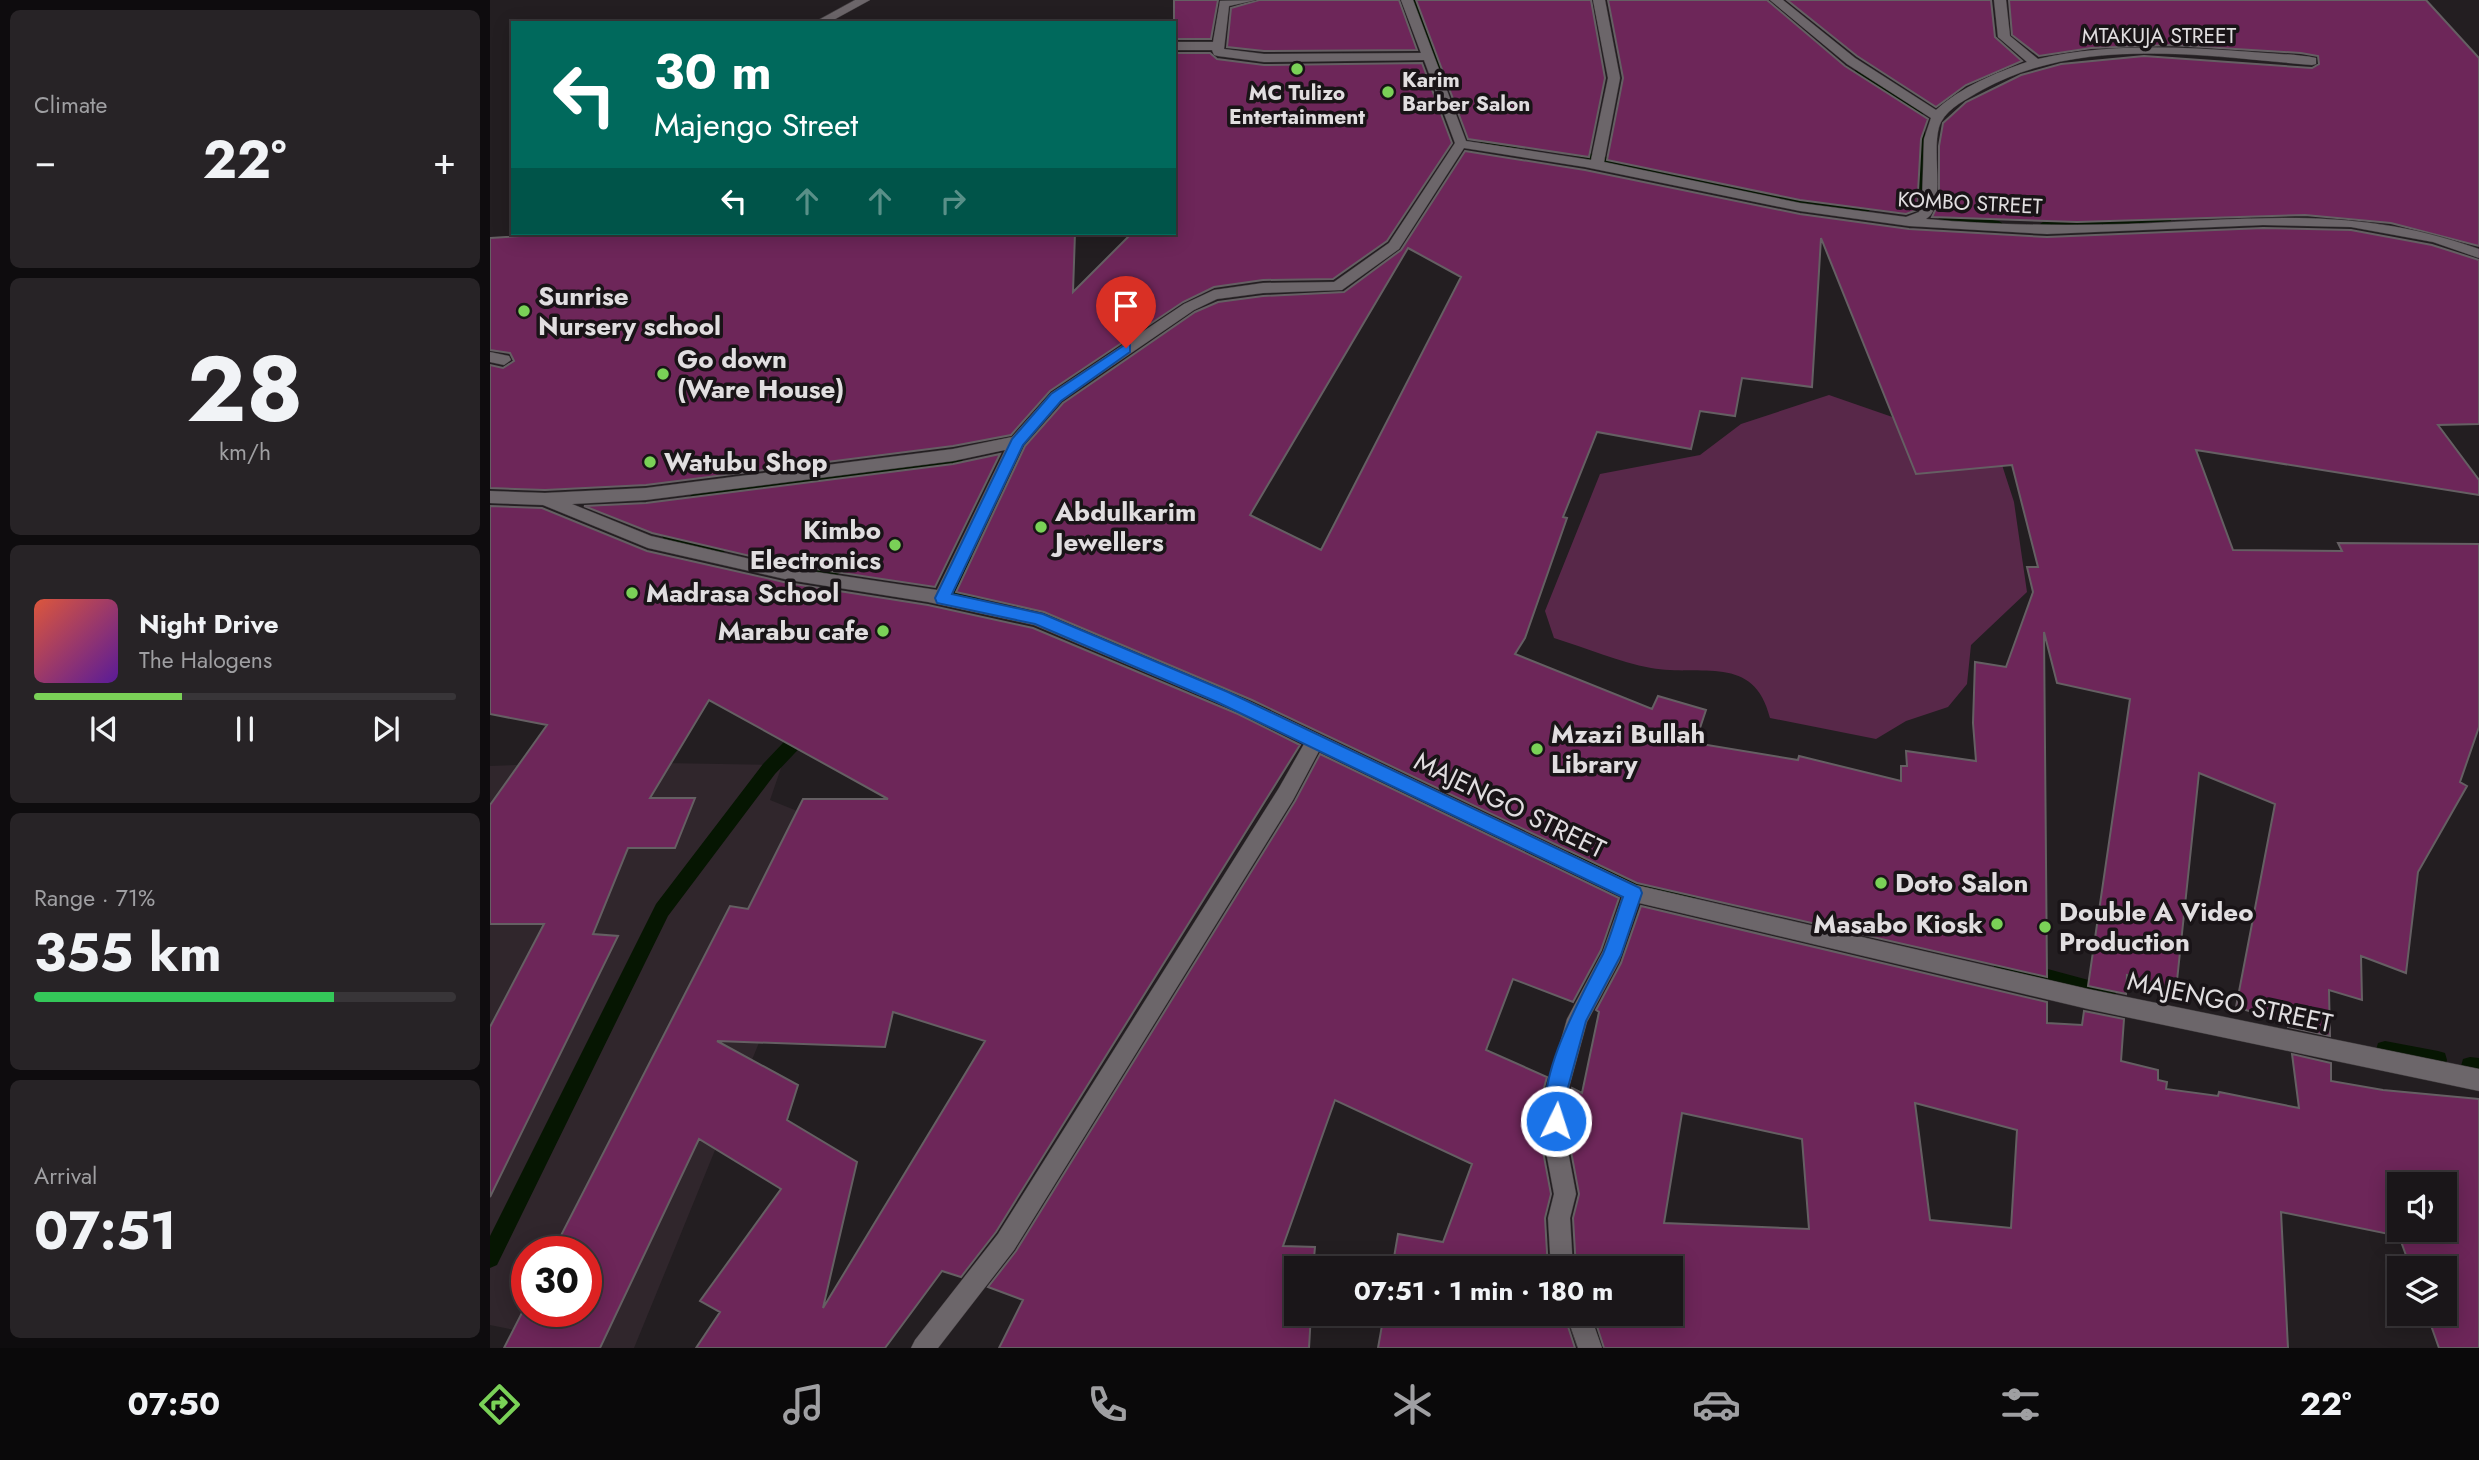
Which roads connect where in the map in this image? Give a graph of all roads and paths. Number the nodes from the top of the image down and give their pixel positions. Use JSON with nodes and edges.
{"nodes":[{"id":1,"x":864,"y":0,"type":"edge"},
{"id":2,"x":1250,"y":0,"type":"edge"},
{"id":3,"x":1407,"y":0,"type":"edge"},
{"id":4,"x":1599,"y":0,"type":"edge"},
{"id":5,"x":1776,"y":0,"type":"edge"},
{"id":6,"x":2000,"y":0,"type":"edge"},
{"id":7,"x":823,"y":21,"type":"edge"},
{"id":8,"x":1176,"y":46,"type":"edge"},
{"id":9,"x":1218,"y":46,"type":"junction"},
{"id":10,"x":1428,"y":56,"type":"junction"},
{"id":11,"x":2312,"y":61,"type":"dead end"},
{"id":12,"x":2034,"y":62,"type":"junction"},
{"id":13,"x":1937,"y":117,"type":"junction"},
{"id":14,"x":1461,"y":143,"type":"junction"},
{"id":15,"x":1597,"y":163,"type":"junction"},
{"id":16,"x":1905,"y":222,"type":"junction"},
{"id":17,"x":2479,"y":254,"type":"edge"},
{"id":18,"x":1017,"y":442,"type":"junction"},
{"id":19,"x":490,"y":497,"type":"edge"},
{"id":20,"x":545,"y":499,"type":"junction"},
{"id":21,"x":942,"y":598,"type":"junction"},
{"id":22,"x":1315,"y":740,"type":"junction"},
{"id":23,"x":1633,"y":893,"type":"junction"},
{"id":24,"x":2479,"y":1080,"type":"edge"},
{"id":25,"x":1561,"y":1256,"type":"edge"},
{"id":26,"x":1584,"y":1326,"type":"edge"},
{"id":27,"x":923,"y":1348,"type":"edge"},
{"id":28,"x":1590,"y":1348,"type":"edge"}],
"edges":[{"from":1,"to":7,"type":"street"},
{"from":2,"to":9,"type":"street"},
{"from":3,"to":10,"type":"street"},
{"from":4,"to":15,"type":"street"},
{"from":5,"to":13,"type":"street"},
{"from":6,"to":12,"type":"street"},
{"from":8,"to":9,"type":"street"},
{"from":9,"to":10,"type":"street"},
{"from":10,"to":14,"type":"street"},
{"from":11,"to":12,"type":"street","name":"MTAKUJA STREET"},
{"from":12,"to":13,"type":"street","name":"MTAKUJA STREET"},
{"from":13,"to":16,"type":"street"},
{"from":14,"to":15,"type":"street","name":"KOMBO STREET"},
{"from":14,"to":18,"type":"street"},
{"from":15,"to":16,"type":"street","name":"KOMBO STREET"},
{"from":16,"to":17,"type":"street","name":"KOMBO STREET"},
{"from":18,"to":20,"type":"street"},
{"from":18,"to":21,"type":"street"},
{"from":19,"to":20,"type":"street"},
{"from":20,"to":21,"type":"street","name":"MAJENGO STREET"},
{"from":21,"to":22,"type":"street","name":"MAJENGO STREET"},
{"from":22,"to":23,"type":"street","name":"MAJENGO STREET"},
{"from":22,"to":27,"type":"street"},
{"from":23,"to":24,"type":"street","name":"MAJENGO STREET"},
{"from":23,"to":25,"type":"street"},
{"from":26,"to":28,"type":"street"}]}
